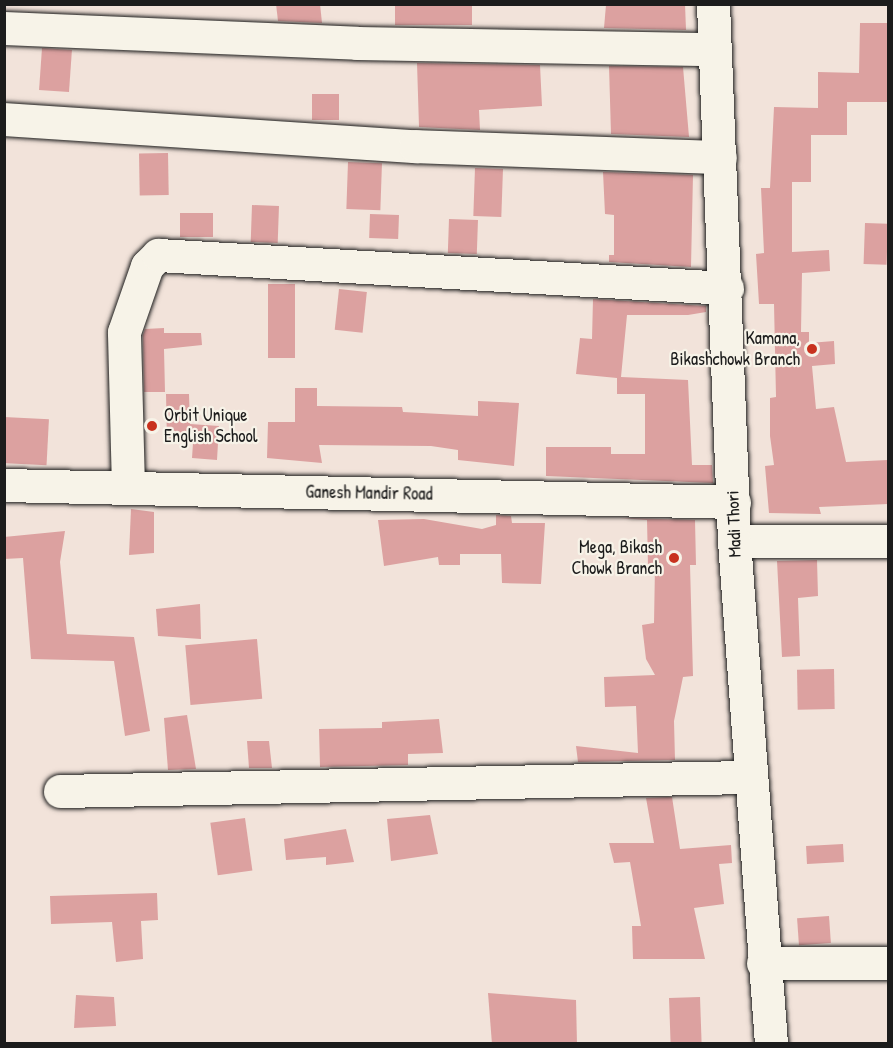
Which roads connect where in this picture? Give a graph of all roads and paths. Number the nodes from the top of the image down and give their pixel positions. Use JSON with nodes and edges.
{"nodes":[{"id":1,"x":713,"y":4,"type":"edge"},
{"id":2,"x":4,"y":28,"type":"edge"},
{"id":3,"x":715,"y":49,"type":"junction"},
{"id":4,"x":4,"y":119,"type":"edge"},
{"id":5,"x":720,"y":157,"type":"junction"},
{"id":6,"x":727,"y":288,"type":"junction"},
{"id":7,"x":4,"y":485,"type":"edge"},
{"id":8,"x":128,"y":487,"type":"junction"},
{"id":9,"x":734,"y":502,"type":"junction"},
{"id":10,"x":734,"y":541,"type":"junction"},
{"id":11,"x":888,"y":541,"type":"edge"},
{"id":12,"x":748,"y":777,"type":"junction"},
{"id":13,"x":60,"y":791,"type":"dead end"},
{"id":14,"x":763,"y":963,"type":"junction"},
{"id":15,"x":888,"y":963,"type":"edge"},
{"id":16,"x":771,"y":1044,"type":"edge"}],
"edges":[{"from":1,"to":3,"type":"street","name":"Madi Thori"},
{"from":2,"to":3,"type":"street"},
{"from":3,"to":5,"type":"street","name":"Madi Thori"},
{"from":4,"to":5,"type":"street"},
{"from":5,"to":6,"type":"street","name":"Madi Thori"},
{"from":6,"to":8,"type":"street"},
{"from":6,"to":9,"type":"street","name":"Madi Thori"},
{"from":7,"to":8,"type":"street","name":"Ganesh Mandir Road"},
{"from":8,"to":9,"type":"street","name":"Ganesh Mandir Road"},
{"from":9,"to":10,"type":"street","name":"Madi Thori"},
{"from":10,"to":11,"type":"street"},
{"from":10,"to":12,"type":"street","name":"Madi Thori"},
{"from":12,"to":13,"type":"street"},
{"from":12,"to":14,"type":"street","name":"Madi Thori"},
{"from":14,"to":15,"type":"street"},
{"from":14,"to":16,"type":"street","name":"Madi Thori"}]}
